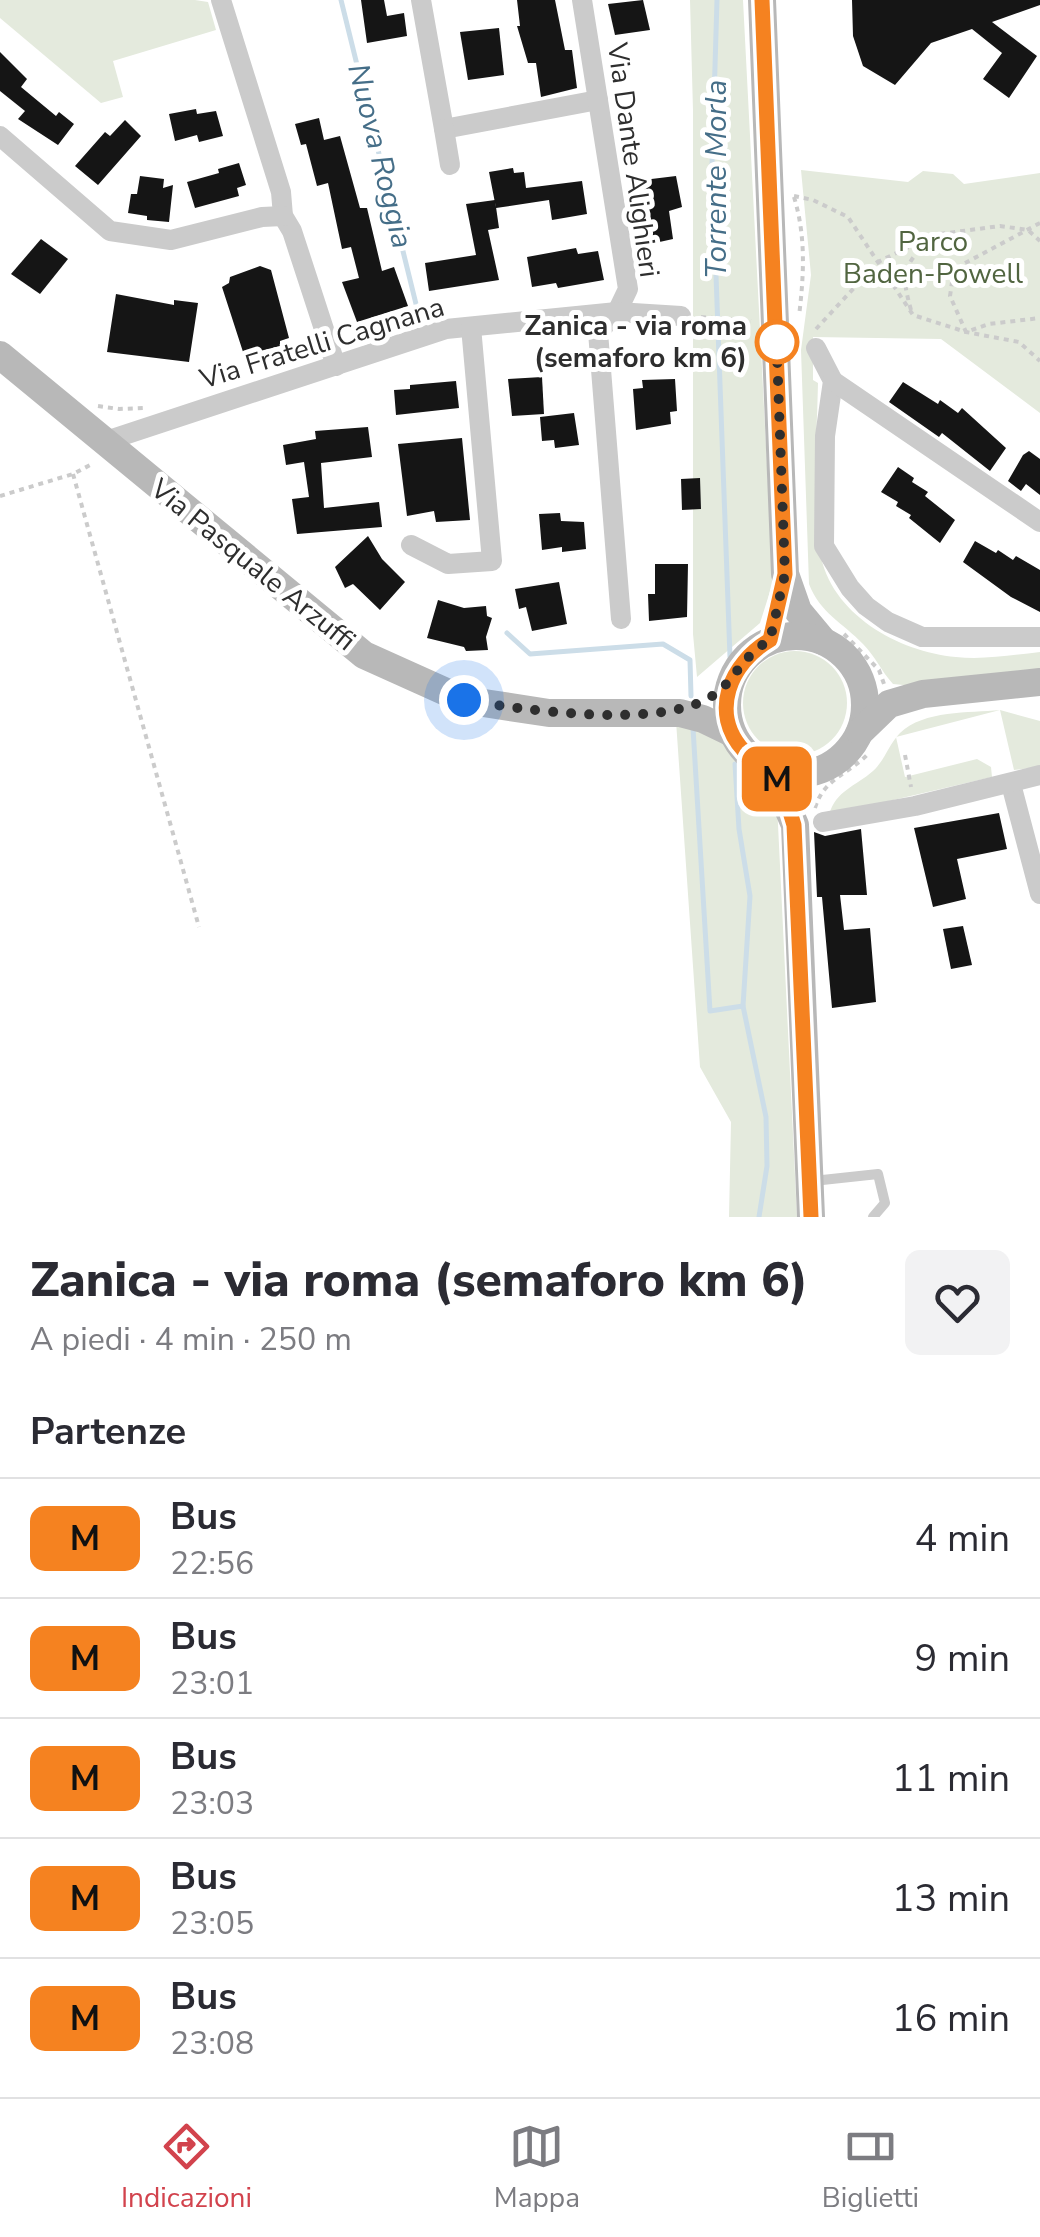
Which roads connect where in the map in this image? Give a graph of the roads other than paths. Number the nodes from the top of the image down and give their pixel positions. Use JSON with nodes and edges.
{"nodes":[{"id":1,"x":221,"y":0,"type":"edge"},
{"id":2,"x":422,"y":0,"type":"edge"},
{"id":3,"x":582,"y":0,"type":"edge"},
{"id":4,"x":762,"y":0,"type":"edge"},
{"id":5,"x":598,"y":100,"type":"junction"},
{"id":6,"x":444,"y":128,"type":"junction"},
{"id":7,"x":0,"y":136,"type":"edge"},
{"id":8,"x":450,"y":165,"type":"dead end"},
{"id":9,"x":282,"y":216,"type":"junction"},
{"id":10,"x":617,"y":312,"type":"junction"},
{"id":11,"x":689,"y":316,"type":"road end"},
{"id":12,"x":471,"y":327,"type":"junction"},
{"id":13,"x":816,"y":348,"type":"road end"},
{"id":14,"x":0,"y":355,"type":"edge"},
{"id":15,"x":336,"y":366,"type":"junction"},
{"id":16,"x":833,"y":382,"type":"junction"},
{"id":17,"x":108,"y":446,"type":"junction"},
{"id":18,"x":1038,"y":516,"type":"edge"},
{"id":19,"x":410,"y":546,"type":"dead end"},
{"id":20,"x":785,"y":574,"type":"junction"},
{"id":21,"x":621,"y":619,"type":"dead end"},
{"id":22,"x":1040,"y":636,"type":"edge"},
{"id":23,"x":770,"y":640,"type":"junction"},
{"id":24,"x":823,"y":641,"type":"junction"},
{"id":25,"x":730,"y":680,"type":"junction"},
{"id":26,"x":861,"y":680,"type":"junction"},
{"id":27,"x":1040,"y":682,"type":"edge"},
{"id":28,"x":923,"y":694,"type":"junction"},
{"id":29,"x":660,"y":712,"type":"junction"},
{"id":30,"x":732,"y":733,"type":"junction"},
{"id":31,"x":859,"y":734,"type":"junction"},
{"id":32,"x":772,"y":770,"type":"junction"},
{"id":33,"x":822,"y":770,"type":"junction"},
{"id":34,"x":1040,"y":775,"type":"edge"},
{"id":35,"x":1011,"y":784,"type":"junction"},
{"id":36,"x":809,"y":824,"type":"junction"},
{"id":37,"x":1040,"y":894,"type":"edge"},
{"id":38,"x":809,"y":1182,"type":"junction"},
{"id":39,"x":811,"y":1217,"type":"edge"},
{"id":40,"x":873,"y":1217,"type":"edge"}],
"edges":[{"from":1,"to":9,"type":"street"},
{"from":2,"to":6,"type":"street"},
{"from":3,"to":5,"type":"street","name":"Via Dante Alighieri"},
{"from":4,"to":20,"type":"main road"},
{"from":5,"to":6,"type":"street"},
{"from":5,"to":10,"type":"street","name":"Via Dante Alighieri"},
{"from":6,"to":8,"type":"street"},
{"from":7,"to":9,"type":"street"},
{"from":9,"to":15,"type":"street"},
{"from":10,"to":11,"type":"street","name":"Via Fratelli Cagnana"},
{"from":10,"to":12,"type":"street","name":"Via Fratelli Cagnana"},
{"from":10,"to":21,"type":"street","name":"Via Dante Alighieri"},
{"from":12,"to":15,"type":"street","name":"Via Fratelli Cagnana"},
{"from":12,"to":19,"type":"street"},
{"from":13,"to":16,"type":"street"},
{"from":14,"to":17,"type":"main road","name":"Via Pasquale Arzuffi"},
{"from":15,"to":17,"type":"street","name":"Via Fratelli Cagnana"},
{"from":16,"to":18,"type":"street"},
{"from":16,"to":22,"type":"street"},
{"from":17,"to":29,"type":"main road","name":"Via Pasquale Arzuffi"},
{"from":20,"to":23,"type":"main road"},
{"from":20,"to":24,"type":"main road"},
{"from":23,"to":24,"type":"main road"},
{"from":23,"to":25,"type":"main road"},
{"from":24,"to":26,"type":"main road"},
{"from":25,"to":29,"type":"main road","name":"Via Pasquale Arzuffi"},
{"from":25,"to":30,"type":"main road"},
{"from":26,"to":28,"type":"main road"},
{"from":26,"to":31,"type":"main road"},
{"from":27,"to":28,"type":"main road"},
{"from":28,"to":31,"type":"main road"},
{"from":29,"to":30,"type":"main road","name":"Via Pasquale Arzuffi"},
{"from":30,"to":32,"type":"main road"},
{"from":31,"to":33,"type":"main road"},
{"from":32,"to":33,"type":"main road"},
{"from":32,"to":36,"type":"main road"},
{"from":33,"to":36,"type":"main road"},
{"from":34,"to":35,"type":"street"},
{"from":35,"to":36,"type":"street"},
{"from":35,"to":37,"type":"street"},
{"from":36,"to":38,"type":"main road"},
{"from":38,"to":39,"type":"main road"},
{"from":38,"to":40,"type":"lane"}]}
